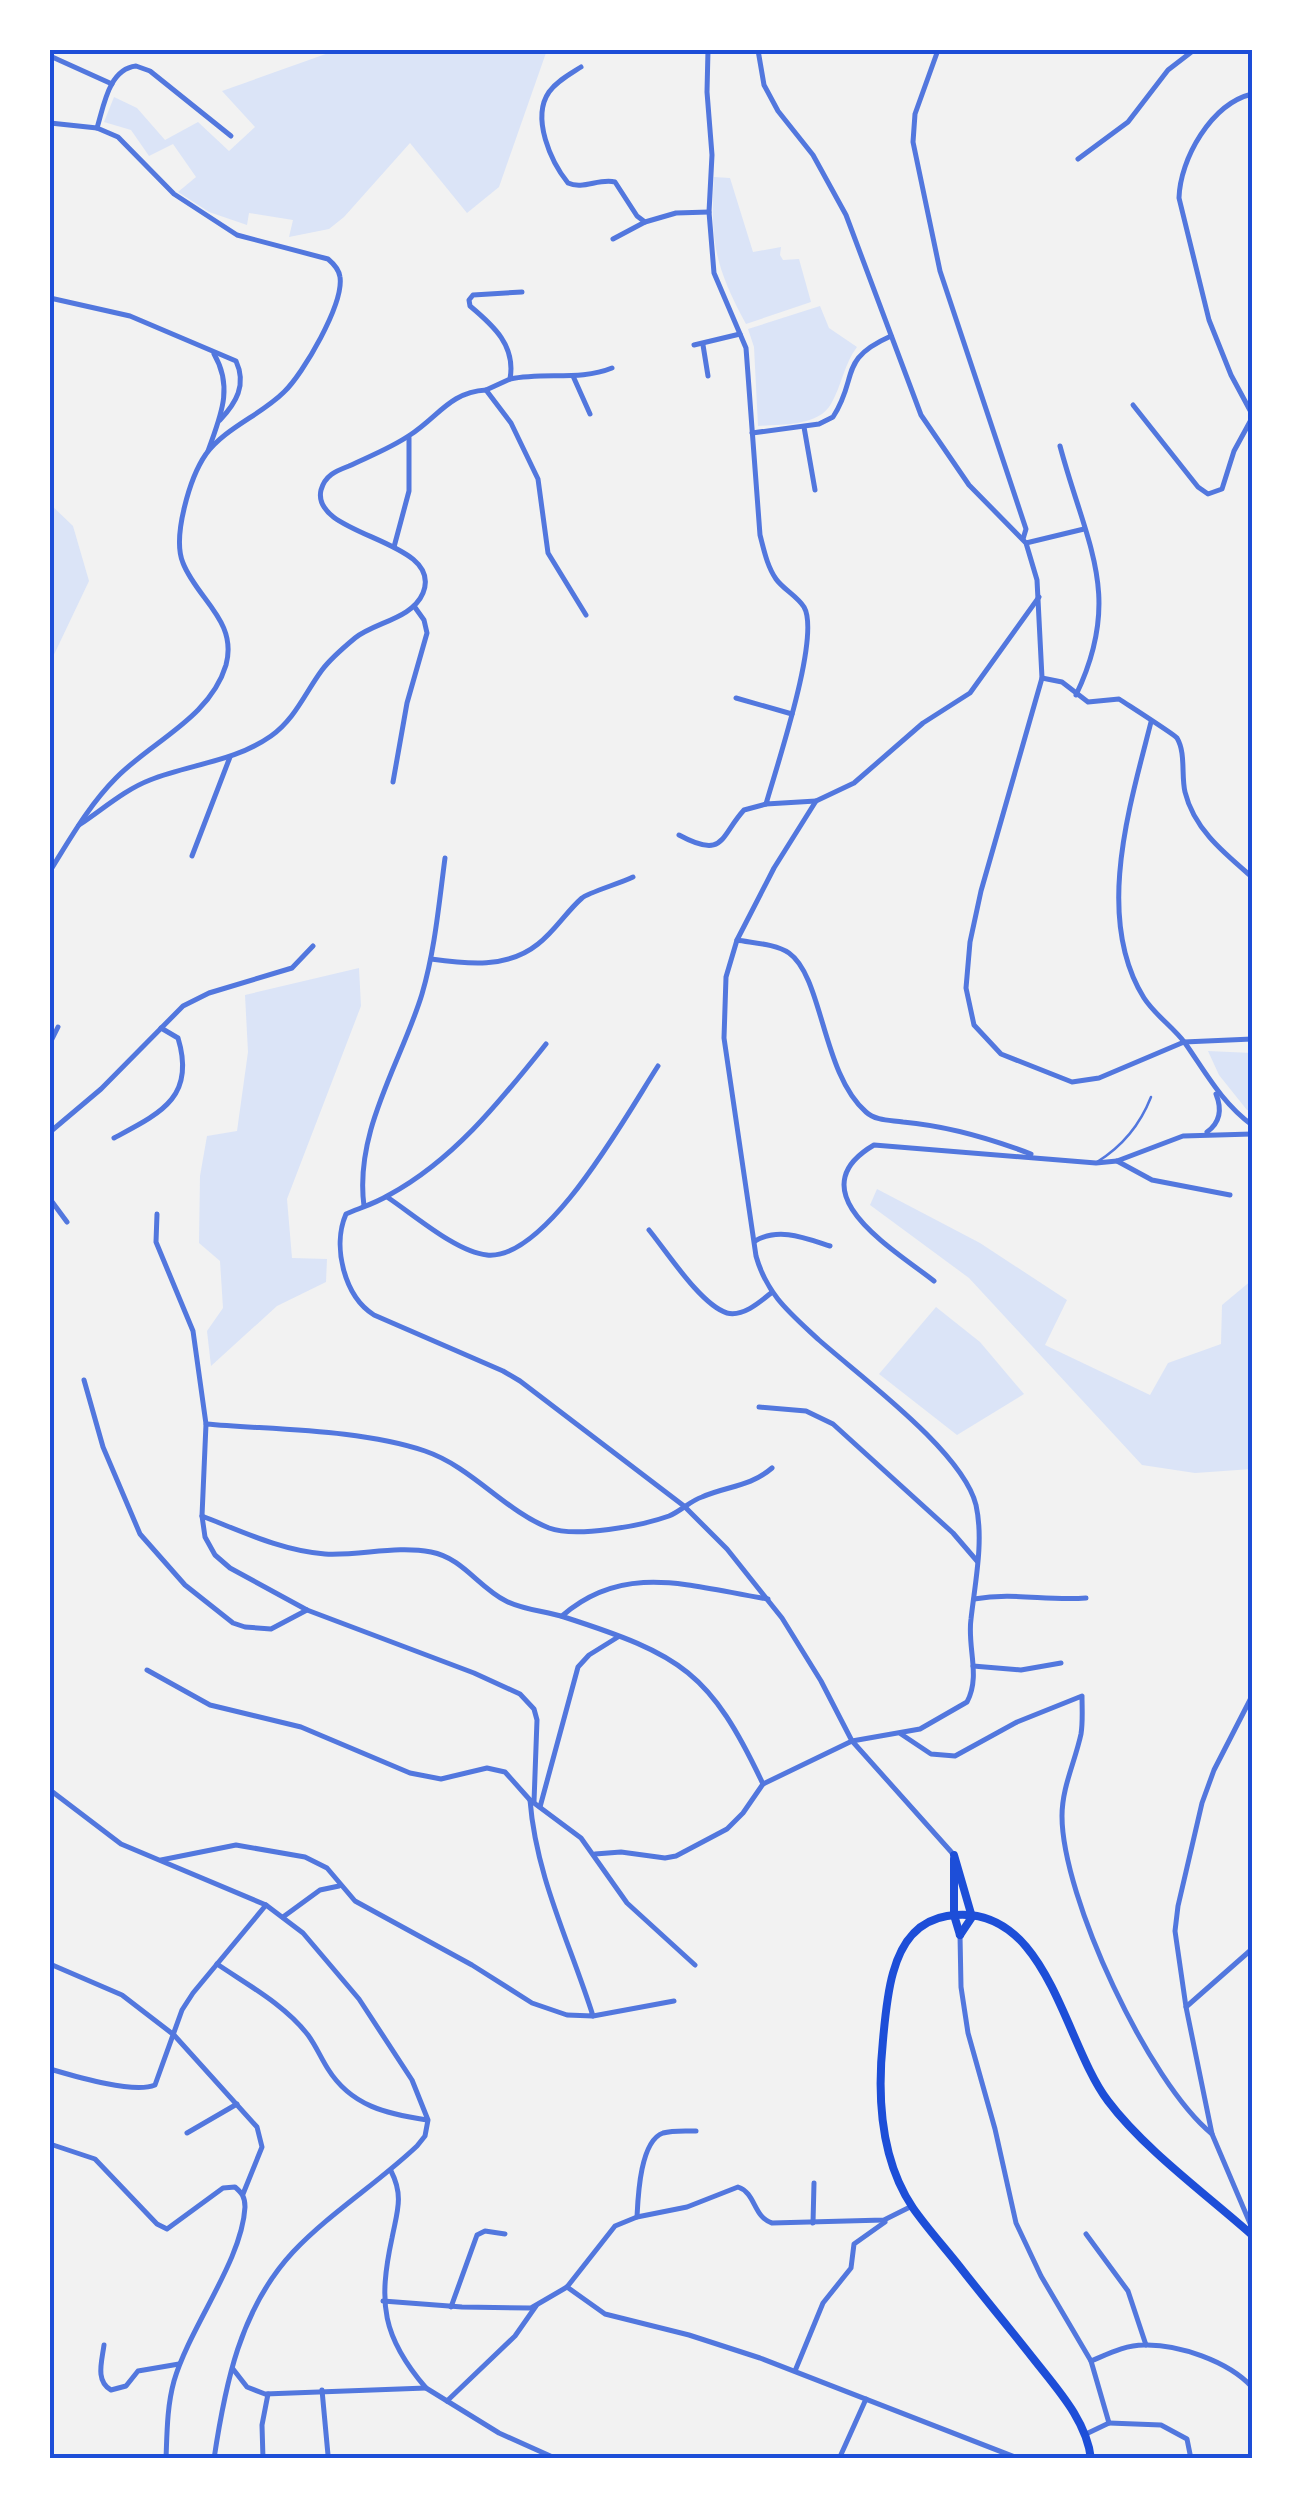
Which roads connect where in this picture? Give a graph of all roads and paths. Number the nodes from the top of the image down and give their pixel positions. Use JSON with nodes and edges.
{"nodes":[{"id":1,"x":708,"y":50,"type":"edge"},
{"id":2,"x":758,"y":50,"type":"edge"},
{"id":3,"x":938,"y":50,"type":"edge"},
{"id":4,"x":1194,"y":50,"type":"edge"},
{"id":5,"x":50,"y":56,"type":"edge"},
{"id":6,"x":581,"y":67,"type":"dead end"},
{"id":7,"x":112,"y":84,"type":"junction"},
{"id":8,"x":1252,"y":94,"type":"edge"},
{"id":9,"x":50,"y":123,"type":"edge"},
{"id":10,"x":97,"y":128,"type":"junction"},
{"id":11,"x":232,"y":136,"type":"dead end"},
{"id":12,"x":1078,"y":159,"type":"dead end"},
{"id":13,"x":709,"y":212,"type":"junction"},
{"id":14,"x":645,"y":222,"type":"junction"},
{"id":15,"x":613,"y":239,"type":"dead end"},
{"id":16,"x":522,"y":292,"type":"dead end"},
{"id":17,"x":50,"y":298,"type":"edge"},
{"id":18,"x":740,"y":334,"type":"junction"},
{"id":19,"x":891,"y":336,"type":"junction"},
{"id":20,"x":694,"y":345,"type":"dead end"},
{"id":21,"x":703,"y":345,"type":"junction"},
{"id":22,"x":214,"y":354,"type":"junction"},
{"id":23,"x":612,"y":368,"type":"dead end"},
{"id":24,"x":573,"y":376,"type":"junction"},
{"id":25,"x":708,"y":376,"type":"dead end"},
{"id":26,"x":510,"y":380,"type":"junction"},
{"id":27,"x":486,"y":390,"type":"junction"},
{"id":28,"x":1134,"y":404,"type":"dead end"},
{"id":29,"x":590,"y":414,"type":"dead end"},
{"id":30,"x":1252,"y":416,"type":"edge"},
{"id":31,"x":220,"y":420,"type":"junction"},
{"id":32,"x":804,"y":426,"type":"junction"},
{"id":33,"x":752,"y":433,"type":"junction"},
{"id":34,"x":409,"y":436,"type":"junction"},
{"id":35,"x":1060,"y":446,"type":"dead end"},
{"id":36,"x":208,"y":452,"type":"junction"},
{"id":37,"x":816,"y":490,"type":"dead end"},
{"id":38,"x":1084,"y":528,"type":"junction"},
{"id":39,"x":1024,"y":541,"type":"junction"},
{"id":40,"x":394,"y":548,"type":"junction"},
{"id":41,"x":1039,"y":597,"type":"junction"},
{"id":42,"x":414,"y":606,"type":"junction"},
{"id":43,"x":586,"y":615,"type":"dead end"},
{"id":44,"x":1042,"y":678,"type":"junction"},
{"id":45,"x":1076,"y":695,"type":"junction"},
{"id":46,"x":736,"y":698,"type":"dead end"},
{"id":47,"x":792,"y":714,"type":"junction"},
{"id":48,"x":1151,"y":722,"type":"junction"},
{"id":49,"x":230,"y":757,"type":"junction"},
{"id":50,"x":393,"y":782,"type":"dead end"},
{"id":51,"x":816,"y":801,"type":"junction"},
{"id":52,"x":766,"y":804,"type":"junction"},
{"id":53,"x":77,"y":827,"type":"junction"},
{"id":54,"x":680,"y":835,"type":"dead end"},
{"id":55,"x":192,"y":856,"type":"dead end"},
{"id":56,"x":445,"y":858,"type":"dead end"},
{"id":57,"x":50,"y":871,"type":"edge"},
{"id":58,"x":1252,"y":876,"type":"edge"},
{"id":59,"x":632,"y":877,"type":"dead end"},
{"id":60,"x":737,"y":940,"type":"junction"},
{"id":61,"x":313,"y":946,"type":"dead end"},
{"id":62,"x":431,"y":959,"type":"junction"},
{"id":63,"x":58,"y":1027,"type":"dead end"},
{"id":64,"x":161,"y":1028,"type":"junction"},
{"id":65,"x":1252,"y":1039,"type":"edge"},
{"id":66,"x":1184,"y":1042,"type":"junction"},
{"id":67,"x":50,"y":1043,"type":"edge"},
{"id":68,"x":546,"y":1044,"type":"dead end"},
{"id":69,"x":658,"y":1066,"type":"dead end"},
{"id":70,"x":1215,"y":1089,"type":"junction"},
{"id":71,"x":1151,"y":1097,"type":"dead end"},
{"id":72,"x":1252,"y":1126,"type":"edge"},
{"id":73,"x":51,"y":1129,"type":"edge"},
{"id":74,"x":1204,"y":1134,"type":"junction"},
{"id":75,"x":1252,"y":1134,"type":"edge"},
{"id":76,"x":114,"y":1138,"type":"dead end"},
{"id":77,"x":1038,"y":1157,"type":"junction"},
{"id":78,"x":1117,"y":1161,"type":"junction"},
{"id":79,"x":1096,"y":1163,"type":"junction"},
{"id":80,"x":1230,"y":1196,"type":"dead end"},
{"id":81,"x":387,"y":1197,"type":"junction"},
{"id":82,"x":50,"y":1199,"type":"edge"},
{"id":83,"x":364,"y":1206,"type":"junction"},
{"id":84,"x":157,"y":1214,"type":"dead end"},
{"id":85,"x":67,"y":1222,"type":"dead end"},
{"id":86,"x":649,"y":1230,"type":"dead end"},
{"id":87,"x":755,"y":1241,"type":"junction"},
{"id":88,"x":830,"y":1246,"type":"dead end"},
{"id":89,"x":934,"y":1281,"type":"dead end"},
{"id":90,"x":770,"y":1293,"type":"junction"},
{"id":91,"x":84,"y":1380,"type":"dead end"},
{"id":92,"x":760,"y":1408,"type":"dead end"},
{"id":93,"x":206,"y":1424,"type":"junction"},
{"id":94,"x":772,"y":1468,"type":"dead end"},
{"id":95,"x":684,"y":1506,"type":"junction"},
{"id":96,"x":202,"y":1516,"type":"junction"},
{"id":97,"x":977,"y":1560,"type":"junction"},
{"id":98,"x":1086,"y":1598,"type":"dead end"},
{"id":99,"x":768,"y":1599,"type":"junction"},
{"id":100,"x":974,"y":1599,"type":"junction"},
{"id":101,"x":307,"y":1610,"type":"junction"},
{"id":102,"x":562,"y":1616,"type":"junction"},
{"id":103,"x":618,"y":1637,"type":"junction"},
{"id":104,"x":1061,"y":1663,"type":"dead end"},
{"id":105,"x":973,"y":1666,"type":"junction"},
{"id":106,"x":147,"y":1670,"type":"dead end"},
{"id":107,"x":1252,"y":1696,"type":"edge"},
{"id":108,"x":901,"y":1734,"type":"junction"},
{"id":109,"x":852,"y":1741,"type":"junction"},
{"id":110,"x":764,"y":1784,"type":"junction"},
{"id":111,"x":50,"y":1790,"type":"edge"},
{"id":112,"x":535,"y":1803,"type":"junction"},
{"id":113,"x":596,"y":1854,"type":"junction"},
{"id":114,"x":954,"y":1855,"type":"junction"},
{"id":115,"x":158,"y":1861,"type":"junction"},
{"id":116,"x":339,"y":1886,"type":"junction"},
{"id":117,"x":266,"y":1904,"type":"junction"},
{"id":118,"x":954,"y":1915,"type":"junction"},
{"id":119,"x":283,"y":1917,"type":"junction"},
{"id":120,"x":972,"y":1917,"type":"junction"},
{"id":121,"x":960,"y":1935,"type":"junction"},
{"id":122,"x":1252,"y":1949,"type":"edge"},
{"id":123,"x":50,"y":1964,"type":"edge"},
{"id":124,"x":217,"y":1964,"type":"junction"},
{"id":125,"x":695,"y":1965,"type":"dead end"},
{"id":126,"x":674,"y":2001,"type":"dead end"},
{"id":127,"x":1186,"y":2007,"type":"junction"},
{"id":128,"x":592,"y":2016,"type":"junction"},
{"id":129,"x":174,"y":2035,"type":"junction"},
{"id":130,"x":50,"y":2069,"type":"edge"},
{"id":131,"x":237,"y":2104,"type":"junction"},
{"id":132,"x":428,"y":2120,"type":"junction"},
{"id":133,"x":696,"y":2131,"type":"dead end"},
{"id":134,"x":186,"y":2133,"type":"dead end"},
{"id":135,"x":1212,"y":2134,"type":"junction"},
{"id":136,"x":50,"y":2144,"type":"edge"},
{"id":137,"x":390,"y":2172,"type":"junction"},
{"id":138,"x":814,"y":2183,"type":"dead end"},
{"id":139,"x":244,"y":2194,"type":"junction"},
{"id":140,"x":912,"y":2206,"type":"junction"},
{"id":141,"x":637,"y":2217,"type":"junction"},
{"id":142,"x":888,"y":2219,"type":"junction"},
{"id":143,"x":812,"y":2223,"type":"junction"},
{"id":144,"x":1252,"y":2231,"type":"edge"},
{"id":145,"x":504,"y":2234,"type":"dead end"},
{"id":146,"x":1086,"y":2234,"type":"dead end"},
{"id":147,"x":567,"y":2286,"type":"junction"},
{"id":148,"x":383,"y":2301,"type":"junction"},
{"id":149,"x":536,"y":2306,"type":"junction"},
{"id":150,"x":451,"y":2307,"type":"junction"},
{"id":151,"x":104,"y":2345,"type":"dead end"},
{"id":152,"x":1146,"y":2345,"type":"junction"},
{"id":153,"x":1091,"y":2361,"type":"junction"},
{"id":154,"x":180,"y":2364,"type":"junction"},
{"id":155,"x":231,"y":2366,"type":"junction"},
{"id":156,"x":795,"y":2372,"type":"junction"},
{"id":157,"x":1252,"y":2387,"type":"edge"},
{"id":158,"x":426,"y":2388,"type":"junction"},
{"id":159,"x":322,"y":2390,"type":"junction"},
{"id":160,"x":268,"y":2394,"type":"junction"},
{"id":161,"x":866,"y":2399,"type":"junction"},
{"id":162,"x":447,"y":2401,"type":"junction"},
{"id":163,"x":1109,"y":2423,"type":"junction"},
{"id":164,"x":1086,"y":2434,"type":"junction"},
{"id":165,"x":328,"y":2454,"type":"dead end"},
{"id":166,"x":166,"y":2459,"type":"edge"},
{"id":167,"x":214,"y":2459,"type":"edge"},
{"id":168,"x":263,"y":2459,"type":"edge"},
{"id":169,"x":557,"y":2459,"type":"edge"},
{"id":170,"x":840,"y":2459,"type":"edge"},
{"id":171,"x":1020,"y":2459,"type":"edge"},
{"id":172,"x":1091,"y":2459,"type":"edge"},
{"id":173,"x":1192,"y":2459,"type":"edge"}],
"edges":[{"from":1,"to":13,"type":"street"},
{"from":2,"to":19,"type":"street"},
{"from":3,"to":39,"type":"street"},
{"from":4,"to":12,"type":"street"},
{"from":5,"to":7,"type":"street"},
{"from":6,"to":14,"type":"street"},
{"from":7,"to":10,"type":"street"},
{"from":7,"to":11,"type":"street"},
{"from":8,"to":30,"type":"street"},
{"from":9,"to":10,"type":"street"},
{"from":10,"to":36,"type":"street"},
{"from":13,"to":14,"type":"street"},
{"from":13,"to":18,"type":"street"},
{"from":14,"to":15,"type":"street"},
{"from":16,"to":26,"type":"street"},
{"from":17,"to":22,"type":"street"},
{"from":18,"to":21,"type":"street"},
{"from":18,"to":33,"type":"street"},
{"from":19,"to":32,"type":"street"},
{"from":19,"to":39,"type":"street"},
{"from":20,"to":21,"type":"street"},
{"from":21,"to":25,"type":"street"},
{"from":22,"to":31,"type":"street"},
{"from":22,"to":31,"type":"street"},
{"from":23,"to":24,"type":"street"},
{"from":24,"to":26,"type":"street"},
{"from":24,"to":29,"type":"street"},
{"from":26,"to":27,"type":"street"},
{"from":27,"to":34,"type":"street"},
{"from":27,"to":43,"type":"street"},
{"from":28,"to":30,"type":"street"},
{"from":31,"to":36,"type":"street"},
{"from":32,"to":33,"type":"street"},
{"from":32,"to":37,"type":"street"},
{"from":33,"to":47,"type":"street"},
{"from":34,"to":40,"type":"street"},
{"from":34,"to":40,"type":"street"},
{"from":35,"to":38,"type":"street"},
{"from":36,"to":53,"type":"street"},
{"from":38,"to":39,"type":"street"},
{"from":38,"to":45,"type":"street"},
{"from":39,"to":41,"type":"street"},
{"from":40,"to":42,"type":"street"},
{"from":41,"to":44,"type":"street"},
{"from":41,"to":51,"type":"street"},
{"from":42,"to":49,"type":"street"},
{"from":42,"to":50,"type":"street"},
{"from":44,"to":45,"type":"street"},
{"from":44,"to":66,"type":"street"},
{"from":45,"to":48,"type":"street"},
{"from":46,"to":47,"type":"street"},
{"from":47,"to":52,"type":"street"},
{"from":48,"to":58,"type":"street"},
{"from":48,"to":66,"type":"street"},
{"from":49,"to":53,"type":"street"},
{"from":49,"to":55,"type":"street"},
{"from":51,"to":52,"type":"street"},
{"from":51,"to":60,"type":"street"},
{"from":52,"to":54,"type":"street"},
{"from":53,"to":57,"type":"street"},
{"from":56,"to":62,"type":"street"},
{"from":59,"to":62,"type":"street"},
{"from":60,"to":77,"type":"street"},
{"from":60,"to":87,"type":"street"},
{"from":61,"to":64,"type":"street"},
{"from":62,"to":83,"type":"street"},
{"from":63,"to":67,"type":"street"},
{"from":64,"to":73,"type":"street"},
{"from":64,"to":76,"type":"street"},
{"from":65,"to":66,"type":"street"},
{"from":66,"to":70,"type":"street"},
{"from":68,"to":81,"type":"street"},
{"from":69,"to":81,"type":"street"},
{"from":70,"to":72,"type":"street"},
{"from":70,"to":74,"type":"street"},
{"from":71,"to":79,"type":"lane"},
{"from":74,"to":75,"type":"street"},
{"from":74,"to":78,"type":"street"},
{"from":77,"to":79,"type":"street"},
{"from":77,"to":89,"type":"street"},
{"from":78,"to":79,"type":"street"},
{"from":78,"to":80,"type":"street"},
{"from":81,"to":83,"type":"street"},
{"from":82,"to":85,"type":"street"},
{"from":83,"to":95,"type":"street"},
{"from":84,"to":93,"type":"street"},
{"from":86,"to":90,"type":"street"},
{"from":87,"to":88,"type":"street"},
{"from":87,"to":90,"type":"street"},
{"from":90,"to":97,"type":"street"},
{"from":91,"to":101,"type":"street"},
{"from":92,"to":97,"type":"street"},
{"from":93,"to":95,"type":"street"},
{"from":93,"to":96,"type":"street"},
{"from":94,"to":95,"type":"street"},
{"from":95,"to":99,"type":"street"},
{"from":96,"to":101,"type":"street"},
{"from":96,"to":102,"type":"street"},
{"from":97,"to":100,"type":"street"},
{"from":98,"to":100,"type":"street"},
{"from":99,"to":102,"type":"street"},
{"from":99,"to":109,"type":"street"},
{"from":100,"to":105,"type":"street"},
{"from":101,"to":112,"type":"street"},
{"from":102,"to":103,"type":"street"},
{"from":103,"to":110,"type":"street"},
{"from":103,"to":112,"type":"street"},
{"from":104,"to":105,"type":"street"},
{"from":105,"to":108,"type":"street"},
{"from":106,"to":112,"type":"street"},
{"from":107,"to":127,"type":"street"},
{"from":108,"to":109,"type":"street"},
{"from":108,"to":135,"type":"street"},
{"from":109,"to":110,"type":"street"},
{"from":109,"to":114,"type":"street"},
{"from":110,"to":113,"type":"street"},
{"from":111,"to":115,"type":"street"},
{"from":112,"to":113,"type":"street"},
{"from":112,"to":128,"type":"street"},
{"from":113,"to":125,"type":"street"},
{"from":114,"to":118,"type":"highway"},
{"from":114,"to":120,"type":"highway"},
{"from":115,"to":116,"type":"street"},
{"from":115,"to":117,"type":"street"},
{"from":116,"to":119,"type":"street"},
{"from":116,"to":128,"type":"street"},
{"from":117,"to":119,"type":"street"},
{"from":117,"to":124,"type":"street"},
{"from":118,"to":120,"type":"highway"},
{"from":118,"to":121,"type":"highway"},
{"from":118,"to":140,"type":"highway"},
{"from":119,"to":132,"type":"street"},
{"from":120,"to":121,"type":"highway"},
{"from":120,"to":144,"type":"highway"},
{"from":121,"to":153,"type":"street"},
{"from":122,"to":127,"type":"street"},
{"from":123,"to":129,"type":"street"},
{"from":124,"to":129,"type":"street"},
{"from":124,"to":132,"type":"street"},
{"from":126,"to":128,"type":"street"},
{"from":127,"to":135,"type":"street"},
{"from":129,"to":130,"type":"street"},
{"from":129,"to":131,"type":"street"},
{"from":131,"to":134,"type":"street"},
{"from":131,"to":139,"type":"street"},
{"from":132,"to":137,"type":"street"},
{"from":133,"to":141,"type":"street"},
{"from":135,"to":144,"type":"street"},
{"from":136,"to":139,"type":"street"},
{"from":137,"to":148,"type":"street"},
{"from":137,"to":155,"type":"street"},
{"from":138,"to":143,"type":"street"},
{"from":139,"to":154,"type":"street"},
{"from":140,"to":142,"type":"street"},
{"from":140,"to":164,"type":"highway"},
{"from":141,"to":143,"type":"street"},
{"from":141,"to":147,"type":"street"},
{"from":142,"to":143,"type":"street"},
{"from":142,"to":156,"type":"street"},
{"from":145,"to":150,"type":"street"},
{"from":146,"to":152,"type":"street"},
{"from":147,"to":149,"type":"street"},
{"from":147,"to":156,"type":"street"},
{"from":148,"to":150,"type":"street"},
{"from":148,"to":158,"type":"street"},
{"from":149,"to":150,"type":"street"},
{"from":149,"to":162,"type":"street"},
{"from":151,"to":154,"type":"street"},
{"from":152,"to":153,"type":"street"},
{"from":152,"to":157,"type":"street"},
{"from":153,"to":163,"type":"street"},
{"from":154,"to":166,"type":"street"},
{"from":155,"to":160,"type":"street"},
{"from":155,"to":167,"type":"street"},
{"from":156,"to":161,"type":"street"},
{"from":158,"to":159,"type":"street"},
{"from":158,"to":162,"type":"street"},
{"from":159,"to":160,"type":"street"},
{"from":159,"to":165,"type":"street"},
{"from":160,"to":168,"type":"street"},
{"from":161,"to":170,"type":"street"},
{"from":161,"to":171,"type":"street"},
{"from":162,"to":169,"type":"street"},
{"from":163,"to":164,"type":"street"},
{"from":163,"to":173,"type":"street"},
{"from":164,"to":172,"type":"highway"}]}
